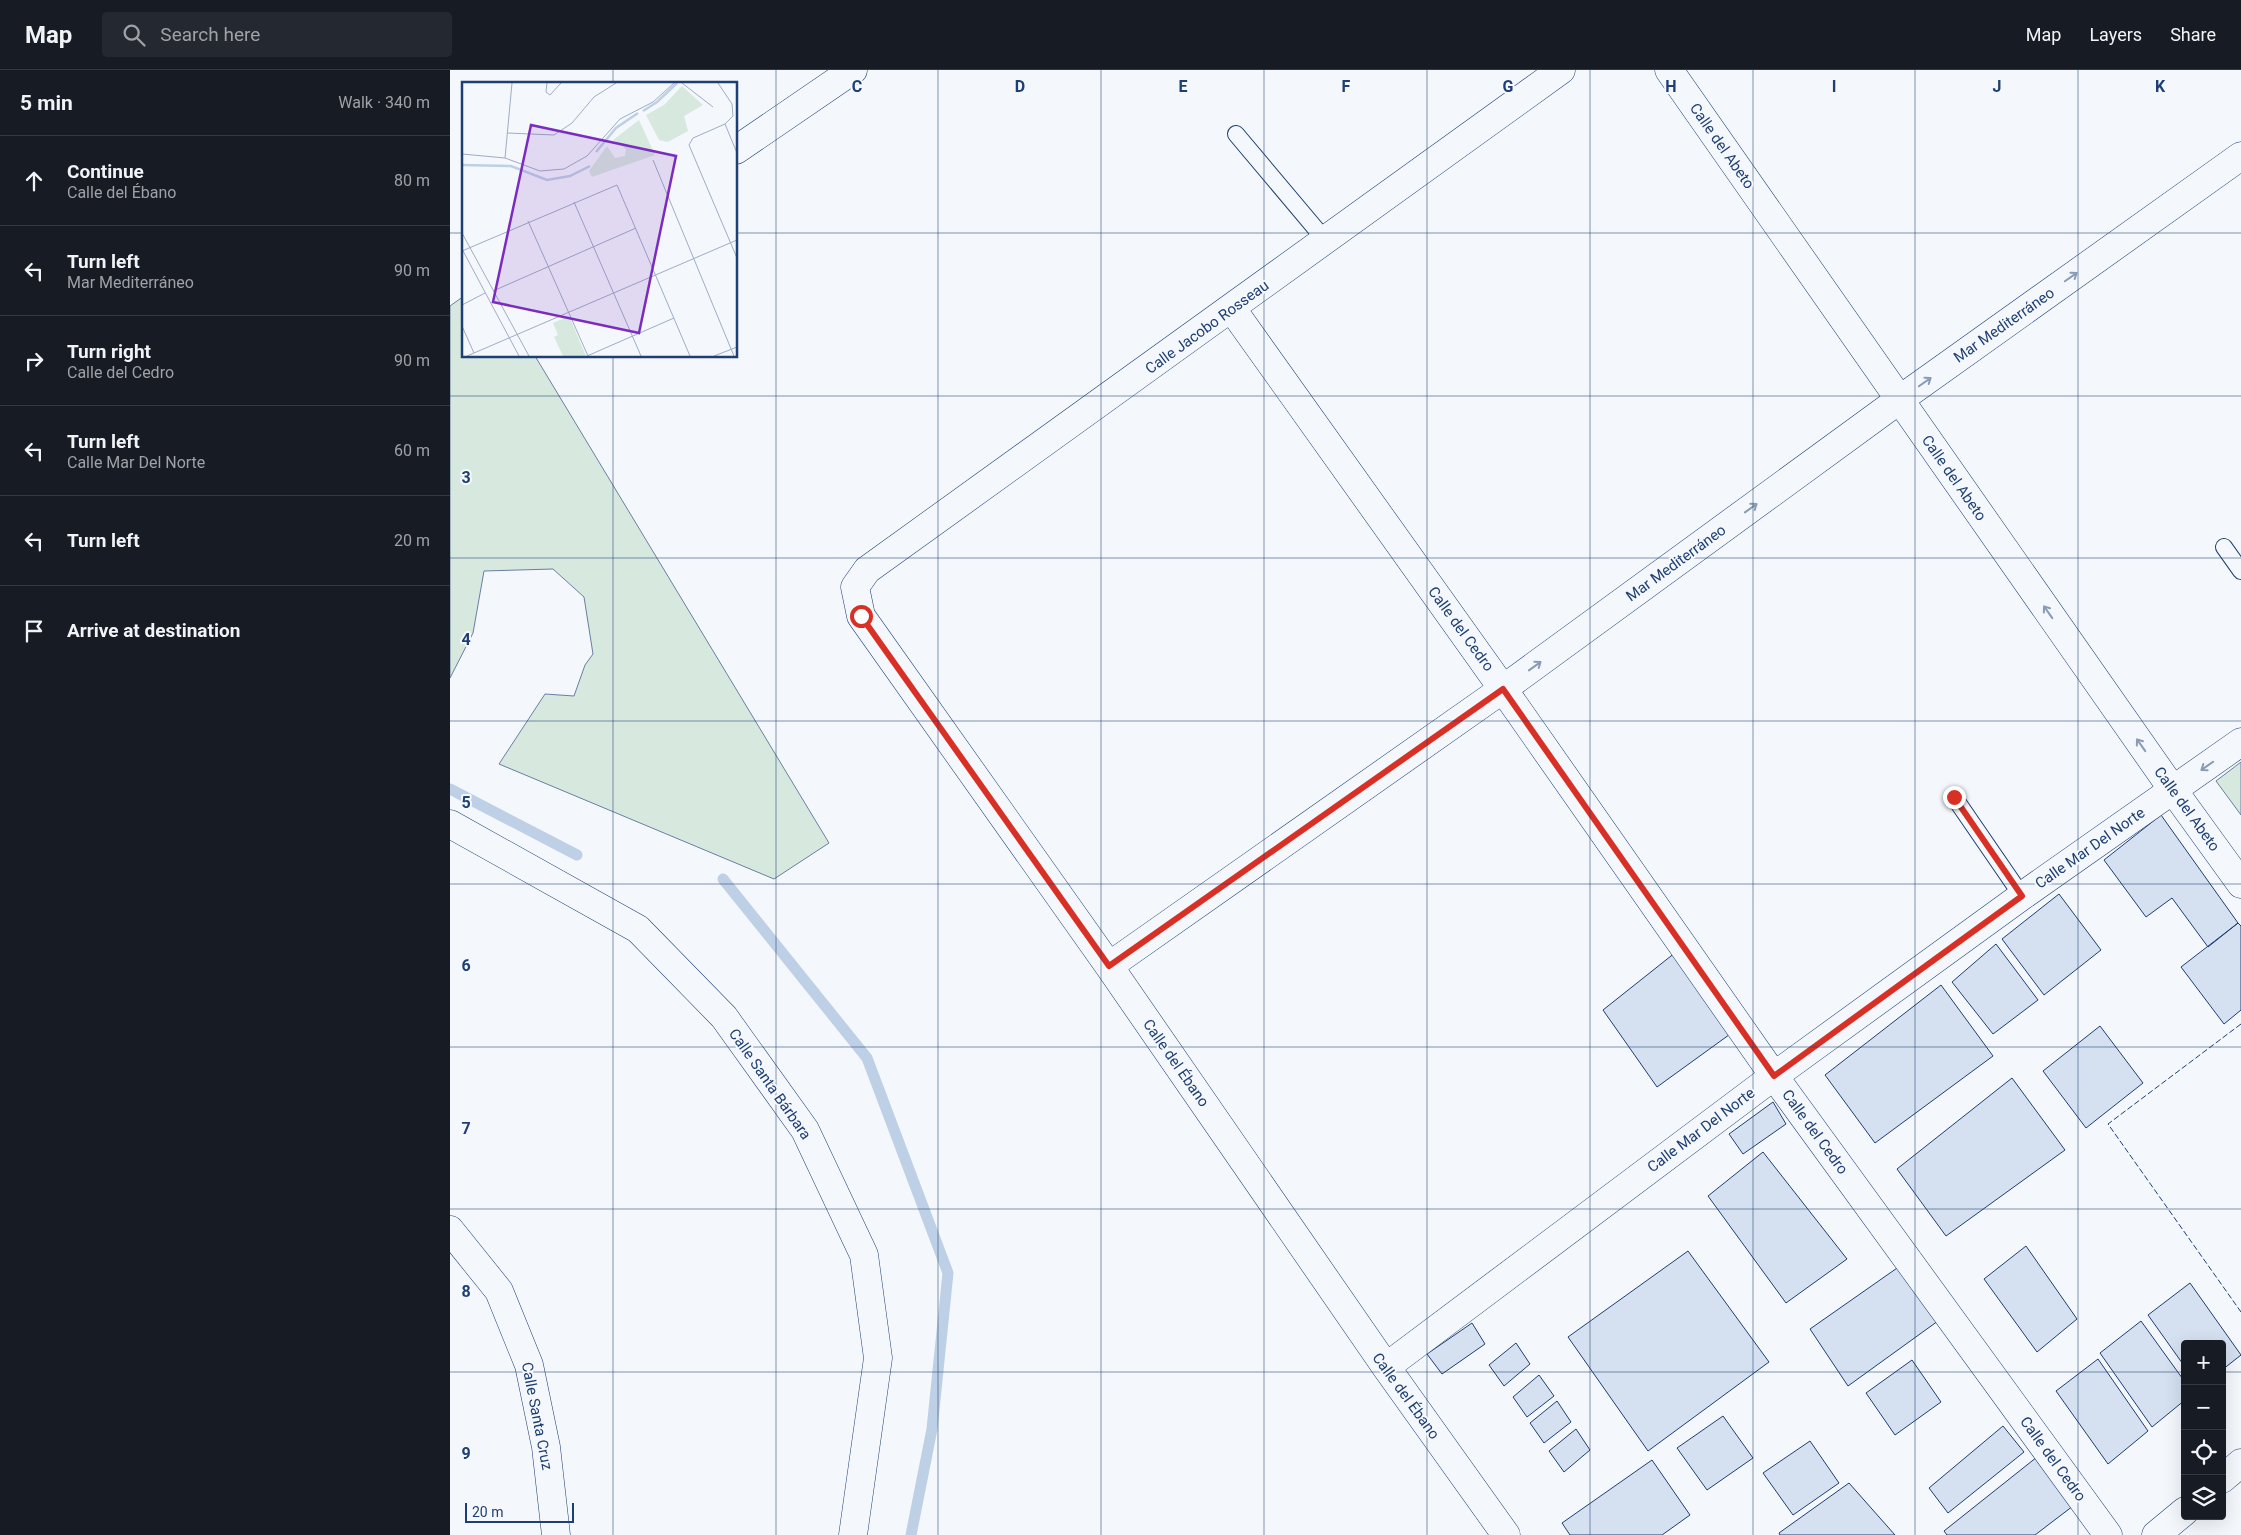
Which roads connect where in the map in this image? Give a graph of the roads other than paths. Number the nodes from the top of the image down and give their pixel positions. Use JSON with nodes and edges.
{"nodes":[{"id":1,"x":854,"y":70,"type":"edge"},
{"id":2,"x":1562,"y":70,"type":"edge"},
{"id":3,"x":1669,"y":70,"type":"edge"},
{"id":4,"x":1236,"y":134,"type":"dead end"},
{"id":5,"x":738,"y":149,"type":"edge"},
{"id":6,"x":2241,"y":156,"type":"edge"},
{"id":7,"x":1326,"y":241,"type":"junction"},
{"id":8,"x":1232,"y":309,"type":"junction"},
{"id":9,"x":1899,"y":400,"type":"junction"},
{"id":10,"x":2224,"y":547,"type":"dead end"},
{"id":11,"x":2241,"y":571,"type":"edge"},
{"id":12,"x":856,"y":587,"type":"joint"},
{"id":13,"x":1503,"y":689,"type":"junction"},
{"id":14,"x":2241,"y":742,"type":"edge"},
{"id":15,"x":2173,"y":790,"type":"junction"},
{"id":16,"x":1954,"y":797,"type":"dead end"},
{"id":17,"x":450,"y":824,"type":"edge"},
{"id":18,"x":2241,"y":884,"type":"edge"},
{"id":19,"x":2022,"y":896,"type":"junction"},
{"id":20,"x":1109,"y":966,"type":"junction"},
{"id":21,"x":1774,"y":1076,"type":"junction"},
{"id":22,"x":450,"y":1230,"type":"edge"},
{"id":23,"x":1386,"y":1367,"type":"junction"},
{"id":24,"x":2241,"y":1463,"type":"edge"},
{"id":25,"x":2226,"y":1476,"type":"edge"},
{"id":26,"x":2181,"y":1514,"type":"edge"},
{"id":27,"x":556,"y":1535,"type":"edge"},
{"id":28,"x":853,"y":1535,"type":"edge"},
{"id":29,"x":1506,"y":1535,"type":"edge"},
{"id":30,"x":2108,"y":1535,"type":"edge"},
{"id":31,"x":2156,"y":1535,"type":"edge"}],
"edges":[{"from":1,"to":5,"type":"street"},
{"from":2,"to":7,"type":"street","name":"Calle Jacobo Rosseau"},
{"from":3,"to":9,"type":"street","name":"Calle del Abeto"},
{"from":4,"to":7,"type":"lane"},
{"from":9,"to":6,"type":"street","name":"Mar Mediterráneo","one_way":true},
{"from":7,"to":8,"type":"street","name":"Calle Jacobo Rosseau"},
{"from":8,"to":12,"type":"street","name":"Calle Jacobo Rosseau"},
{"from":8,"to":13,"type":"street","name":"Calle del Cedro"},
{"from":13,"to":9,"type":"street","name":"Mar Mediterráneo","one_way":true},
{"from":15,"to":9,"type":"street","name":"Calle del Abeto","one_way":true},
{"from":10,"to":11,"type":"lane"},
{"from":12,"to":20,"type":"street","name":"Calle del Ébano"},
{"from":13,"to":20,"type":"street","name":"Mar Mediterráneo"},
{"from":13,"to":21,"type":"street","name":"Calle del Cedro"},
{"from":14,"to":15,"type":"street","name":"Calle Mar Del Norte","one_way":true},
{"from":15,"to":18,"type":"street","name":"Calle del Abeto"},
{"from":15,"to":19,"type":"street","name":"Calle Mar Del Norte"},
{"from":16,"to":19,"type":"lane"},
{"from":17,"to":28,"type":"street","name":"Calle Santa Bárbara"},
{"from":19,"to":21,"type":"street","name":"Calle Mar Del Norte"},
{"from":20,"to":23,"type":"street","name":"Calle del Ébano"},
{"from":21,"to":23,"type":"street","name":"Calle Mar Del Norte"},
{"from":21,"to":30,"type":"street","name":"Calle del Cedro"},
{"from":22,"to":27,"type":"street","name":"Calle Santa Cruz"},
{"from":23,"to":29,"type":"street","name":"Calle del Ébano"},
{"from":24,"to":25,"type":"street"},
{"from":26,"to":31,"type":"street"}]}
